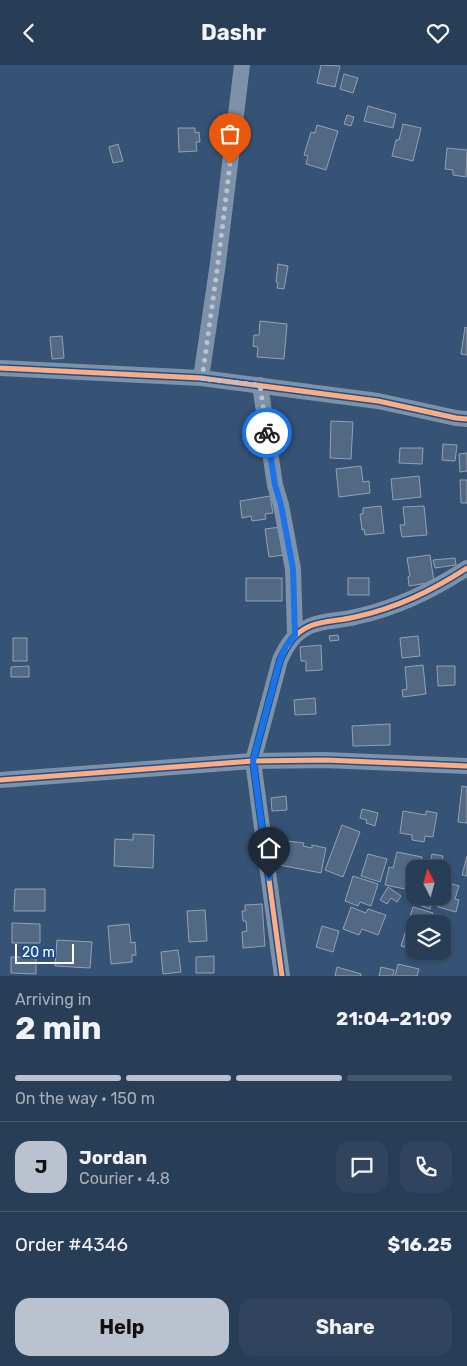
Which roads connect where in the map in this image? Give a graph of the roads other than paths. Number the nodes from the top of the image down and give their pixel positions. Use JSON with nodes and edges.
{"nodes":[{"id":1,"x":242,"y":65,"type":"edge"},
{"id":2,"x":0,"y":367,"type":"edge"},
{"id":3,"x":202,"y":379,"type":"junction"},
{"id":4,"x":260,"y":385,"type":"junction"},
{"id":5,"x":467,"y":419,"type":"edge"},
{"id":6,"x":467,"y":568,"type":"edge"},
{"id":7,"x":295,"y":635,"type":"junction"},
{"id":8,"x":253,"y":761,"type":"junction"},
{"id":9,"x":467,"y":766,"type":"edge"},
{"id":10,"x":0,"y":780,"type":"edge"},
{"id":11,"x":282,"y":976,"type":"edge"}],
"edges":[{"from":1,"to":3,"type":"street"},
{"from":2,"to":3,"type":"street"},
{"from":3,"to":4,"type":"street"},
{"from":4,"to":5,"type":"street"},
{"from":4,"to":7,"type":"street"},
{"from":6,"to":7,"type":"street"},
{"from":7,"to":8,"type":"street"},
{"from":8,"to":9,"type":"street"},
{"from":8,"to":10,"type":"street"},
{"from":8,"to":11,"type":"street"}]}
